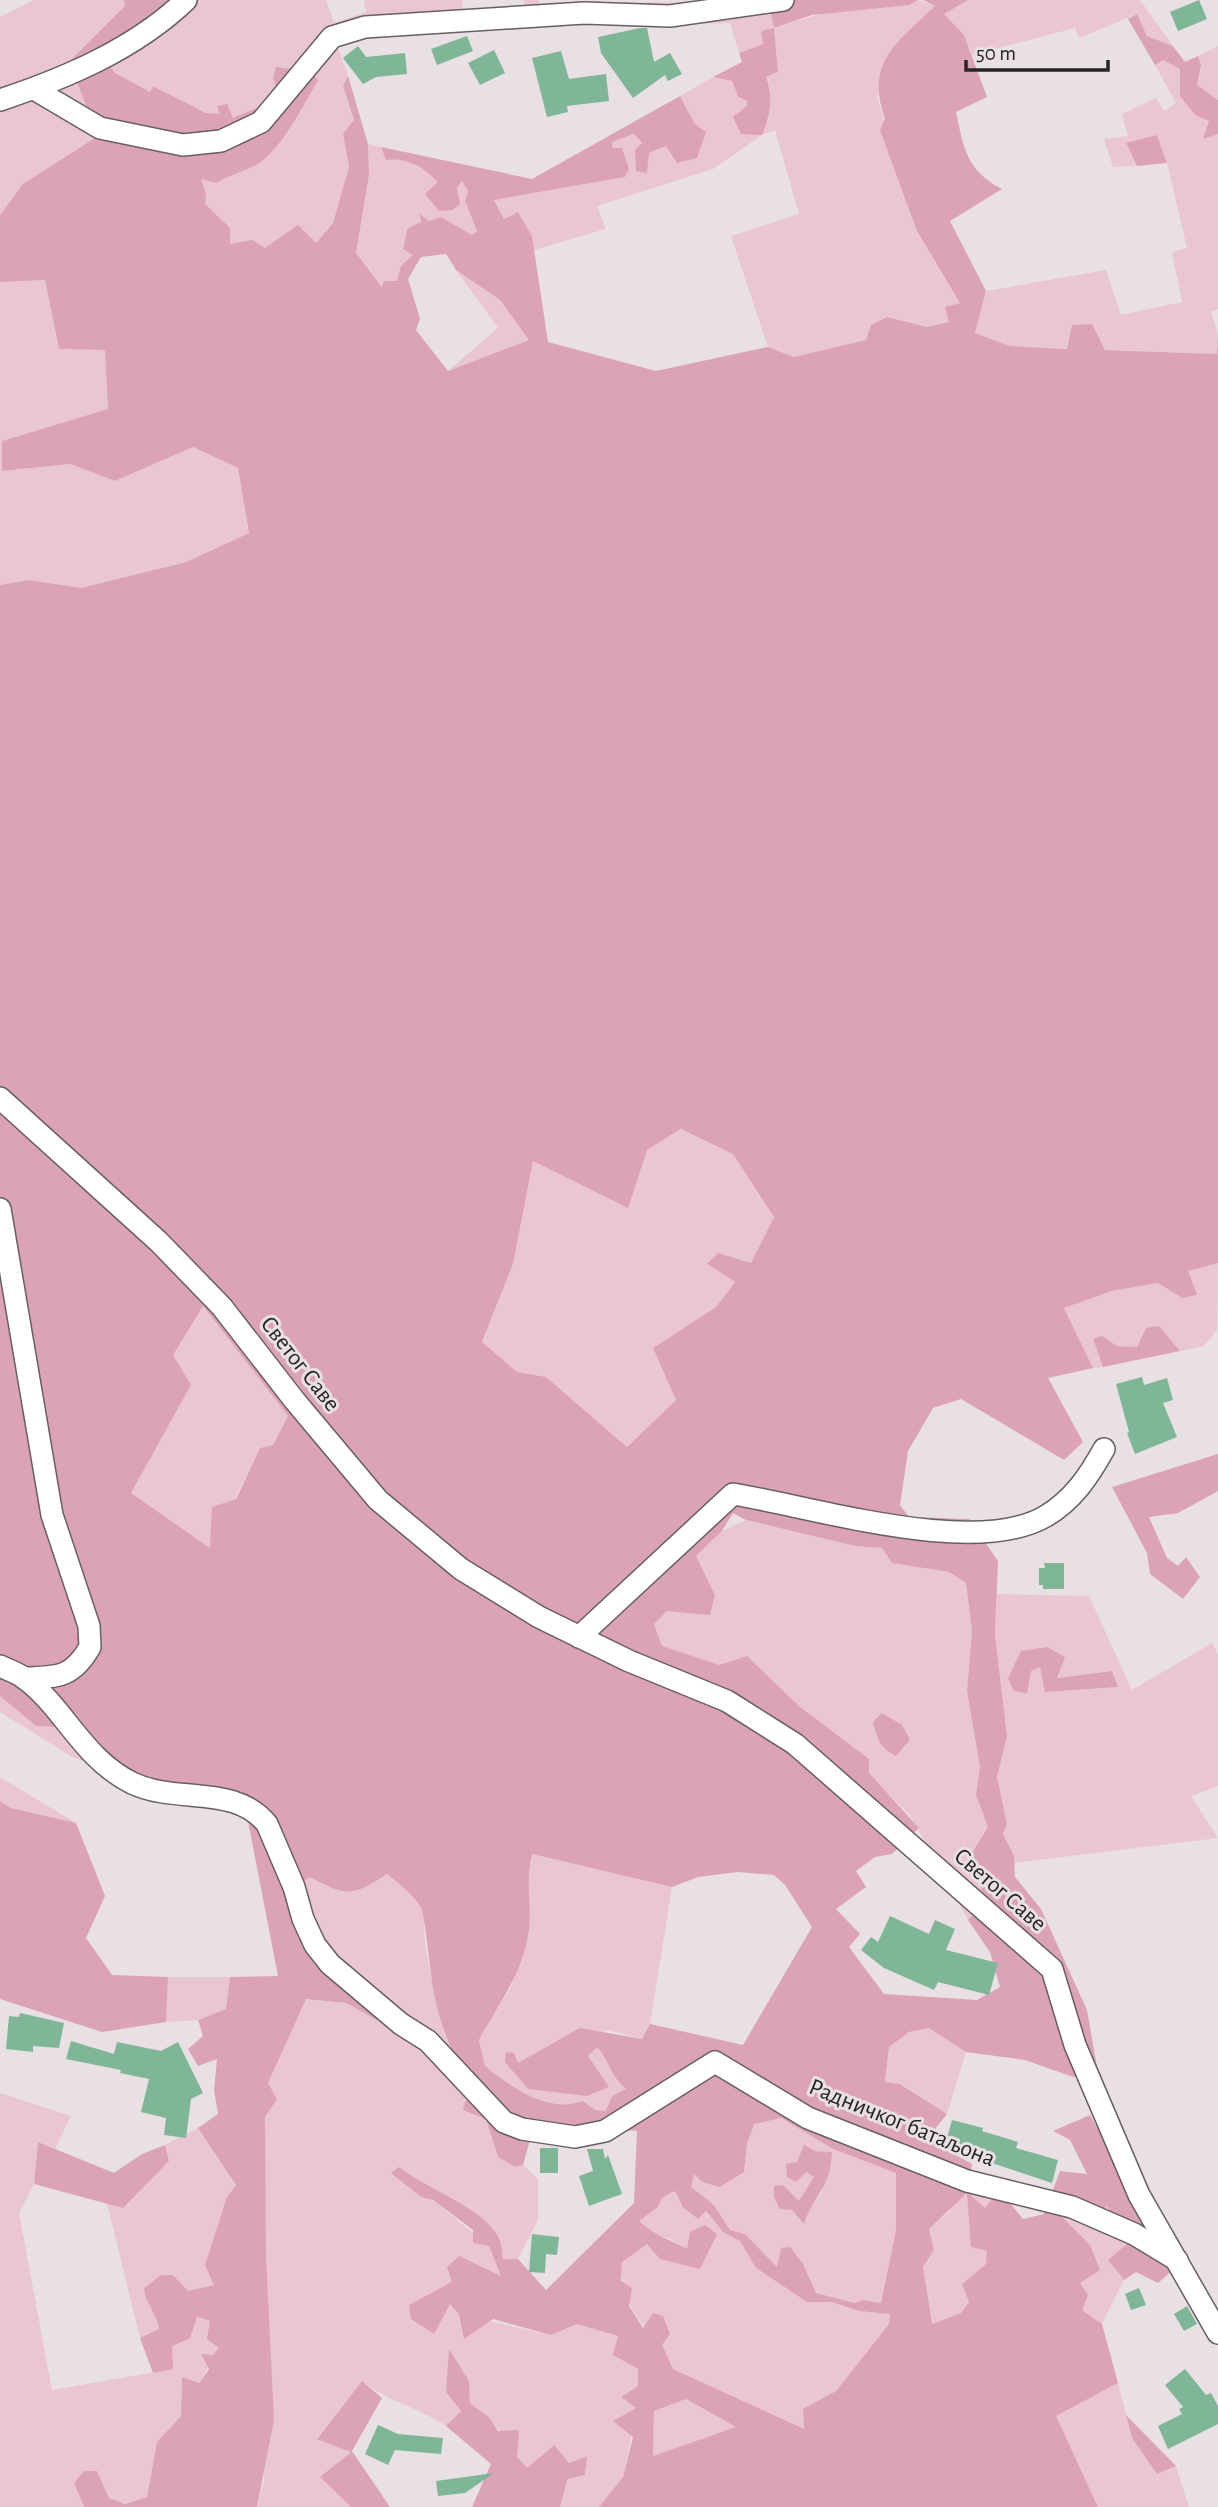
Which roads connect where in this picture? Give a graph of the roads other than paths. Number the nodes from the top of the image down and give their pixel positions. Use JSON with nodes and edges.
{"nodes":[{"id":1,"x":186,"y":0,"type":"edge"},
{"id":2,"x":783,"y":0,"type":"edge"},
{"id":3,"x":34,"y":89,"type":"junction"},
{"id":4,"x":0,"y":100,"type":"edge"},
{"id":5,"x":0,"y":1098,"type":"edge"},
{"id":6,"x":0,"y":1209,"type":"edge"},
{"id":7,"x":1104,"y":1449,"type":"dead end"},
{"id":8,"x":579,"y":1637,"type":"junction"},
{"id":9,"x":0,"y":1666,"type":"edge"},
{"id":10,"x":24,"y":1678,"type":"junction"},
{"id":11,"x":1177,"y":2260,"type":"junction"},
{"id":12,"x":1218,"y":2333,"type":"edge"}],
"edges":[{"from":1,"to":3,"type":"street"},
{"from":2,"to":3,"type":"street"},
{"from":3,"to":4,"type":"street"},
{"from":5,"to":8,"type":"street","name":"Светог Саве"},
{"from":6,"to":10,"type":"street"},
{"from":7,"to":8,"type":"street"},
{"from":8,"to":11,"type":"street","name":"Светог Саве"},
{"from":9,"to":10,"type":"street","name":"Радничког батаљона"},
{"from":10,"to":11,"type":"street","name":"Радничког батаљона"},
{"from":11,"to":12,"type":"street","name":"Светог Саве"}]}
